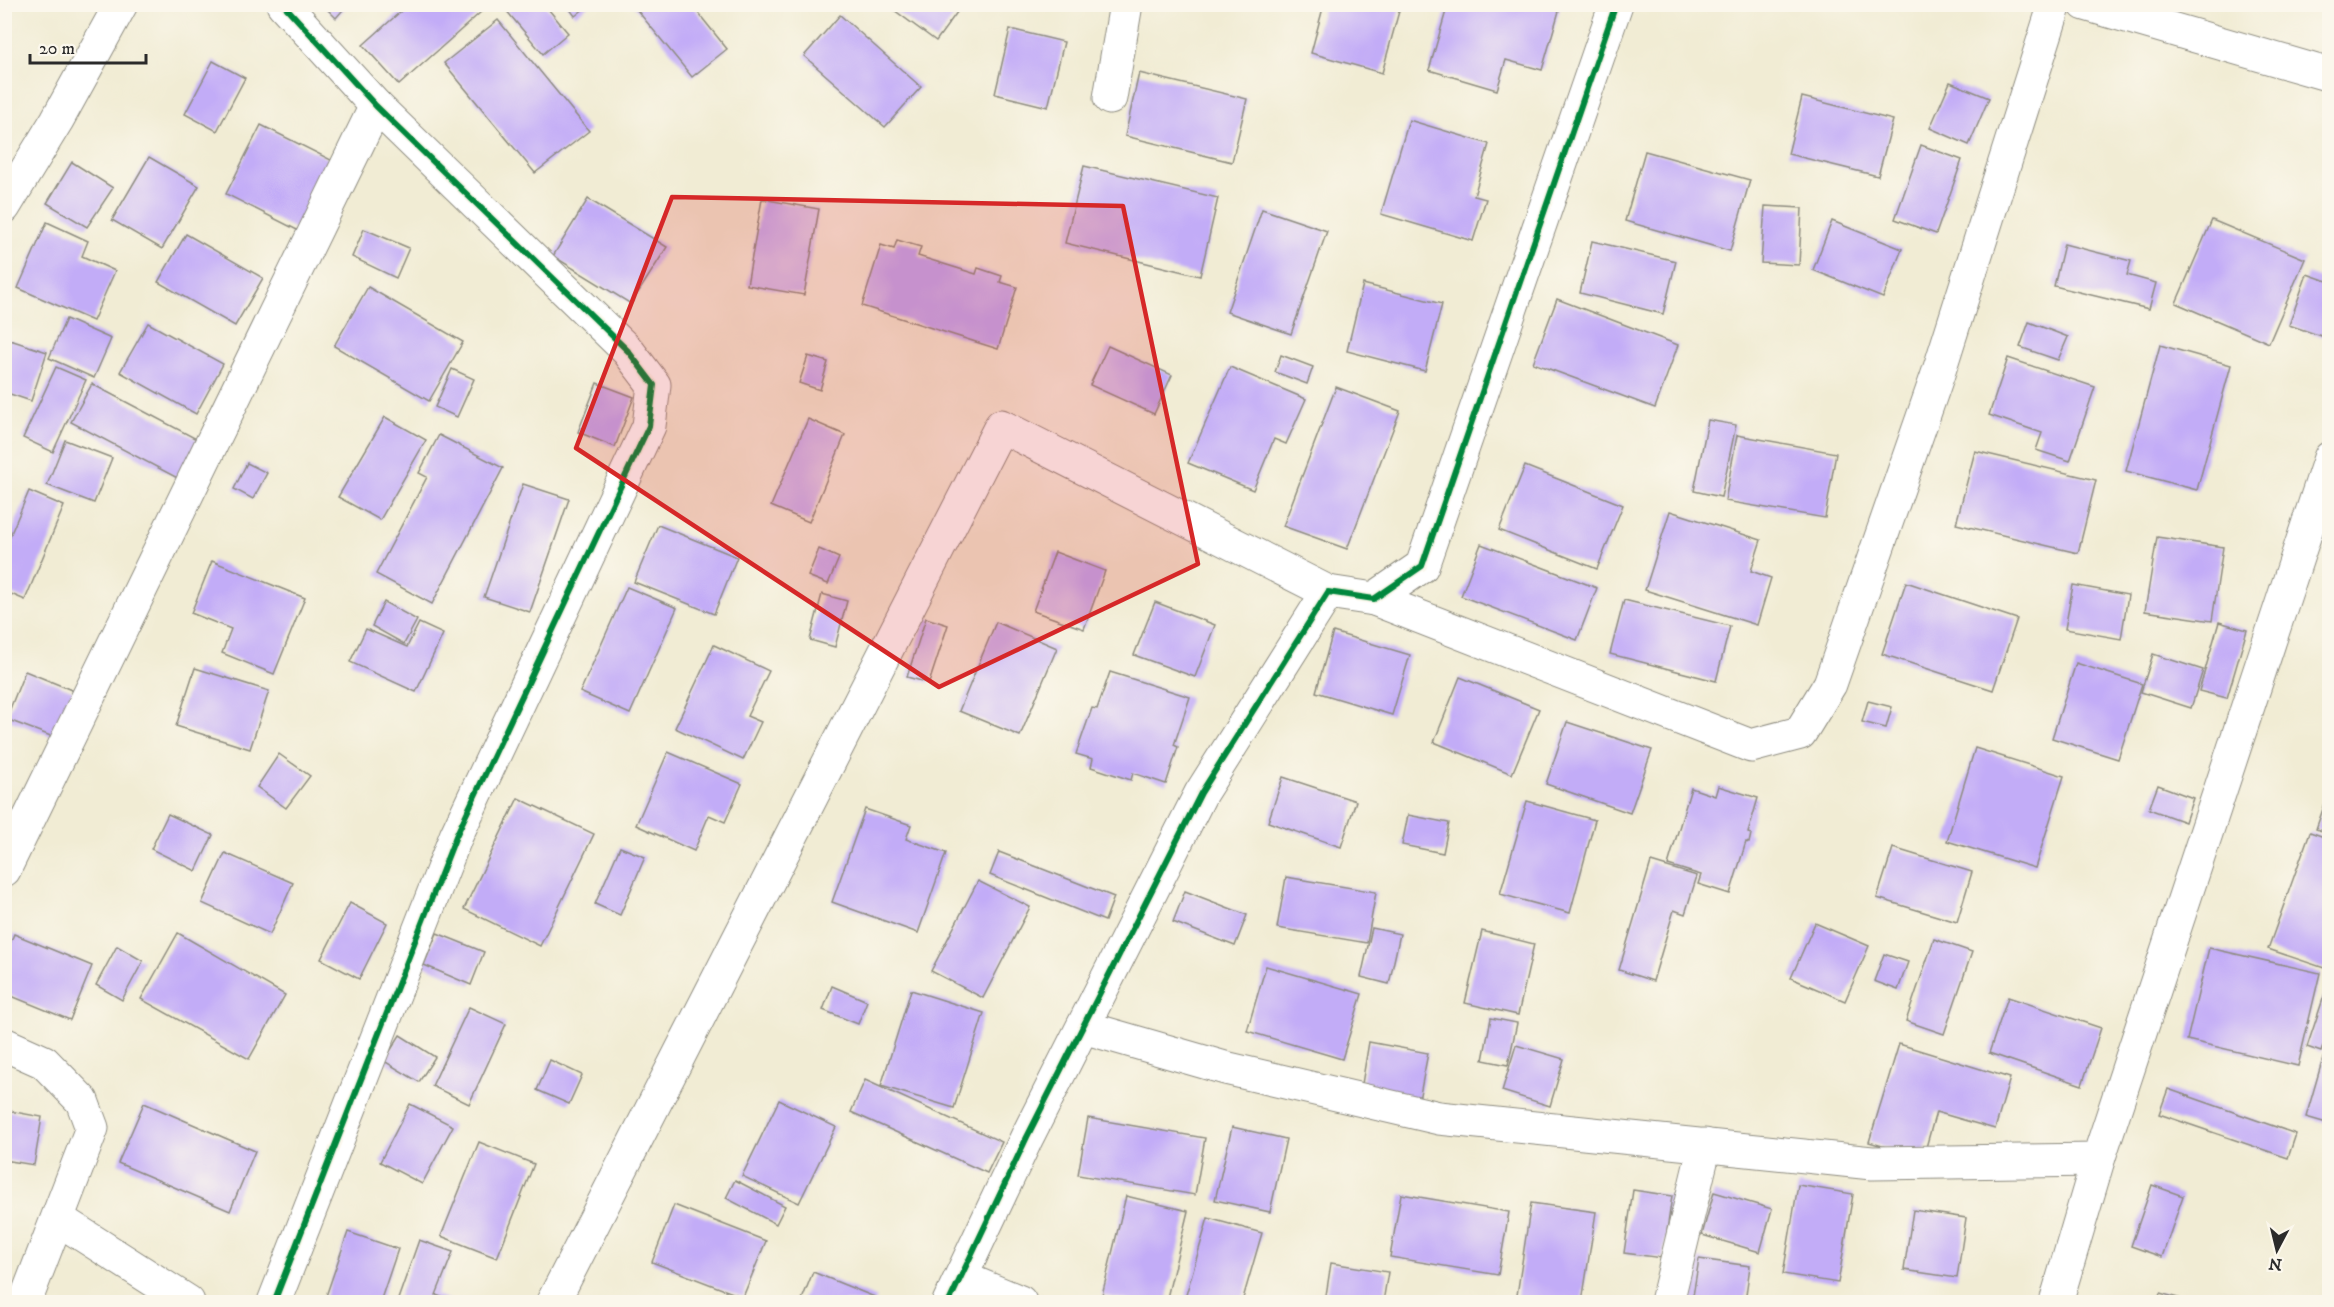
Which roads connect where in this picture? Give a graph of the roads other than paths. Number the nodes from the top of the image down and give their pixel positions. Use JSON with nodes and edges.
{"nodes":[{"id":1,"x":121,"y":4,"type":"edge"},
{"id":2,"x":283,"y":4,"type":"edge"},
{"id":3,"x":1126,"y":4,"type":"edge"},
{"id":4,"x":1616,"y":4,"type":"edge"},
{"id":5,"x":2055,"y":4,"type":"edge"},
{"id":6,"x":2085,"y":4,"type":"edge"},
{"id":7,"x":2330,"y":75,"type":"edge"},
{"id":8,"x":1110,"y":98,"type":"dead end"},
{"id":9,"x":376,"y":106,"type":"junction"},
{"id":10,"x":4,"y":207,"type":"edge"},
{"id":11,"x":2330,"y":458,"type":"edge"},
{"id":12,"x":1328,"y":592,"type":"junction"},
{"id":13,"x":1374,"y":599,"type":"junction"},
{"id":14,"x":4,"y":870,"type":"edge"},
{"id":15,"x":1083,"y":1027,"type":"junction"},
{"id":16,"x":4,"y":1044,"type":"edge"},
{"id":17,"x":1705,"y":1145,"type":"junction"},
{"id":18,"x":2098,"y":1160,"type":"junction"},
{"id":19,"x":58,"y":1219,"type":"junction"},
{"id":20,"x":955,"y":1290,"type":"edge"},
{"id":21,"x":25,"y":1302,"type":"edge"},
{"id":22,"x":188,"y":1302,"type":"edge"},
{"id":23,"x":274,"y":1302,"type":"edge"},
{"id":24,"x":553,"y":1302,"type":"edge"},
{"id":25,"x":1020,"y":1302,"type":"edge"},
{"id":26,"x":1667,"y":1302,"type":"edge"},
{"id":27,"x":2056,"y":1302,"type":"edge"}],
"edges":[{"from":1,"to":10,"type":"street"},
{"from":2,"to":9,"type":"street"},
{"from":3,"to":8,"type":"street"},
{"from":4,"to":13,"type":"street"},
{"from":5,"to":13,"type":"street"},
{"from":6,"to":7,"type":"street"},
{"from":9,"to":14,"type":"street"},
{"from":9,"to":23,"type":"street"},
{"from":11,"to":18,"type":"street"},
{"from":12,"to":13,"type":"street"},
{"from":12,"to":15,"type":"street"},
{"from":12,"to":24,"type":"street"},
{"from":15,"to":17,"type":"street"},
{"from":15,"to":20,"type":"street"},
{"from":16,"to":19,"type":"street"},
{"from":17,"to":18,"type":"street"},
{"from":17,"to":26,"type":"street"},
{"from":18,"to":27,"type":"street"},
{"from":19,"to":21,"type":"street"},
{"from":19,"to":22,"type":"street"},
{"from":20,"to":25,"type":"street"}]}
